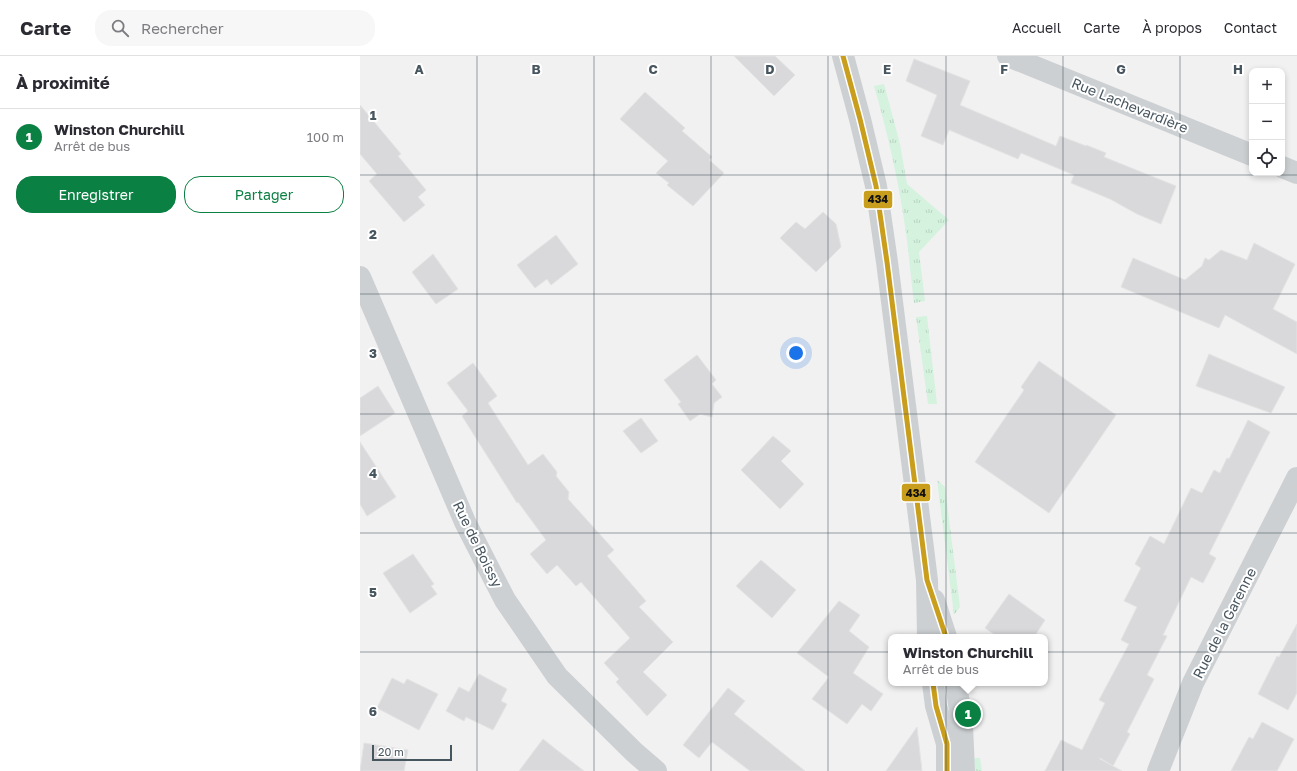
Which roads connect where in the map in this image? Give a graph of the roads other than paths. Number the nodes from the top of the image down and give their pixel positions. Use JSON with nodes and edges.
{"nodes":[{"id":1,"x":843,"y":56,"type":"edge"},
{"id":2,"x":1008,"y":56,"type":"edge"},
{"id":3,"x":1249,"y":154,"type":"edge"},
{"id":4,"x":1285,"y":168,"type":"edge"},
{"id":5,"x":1297,"y":173,"type":"edge"},
{"id":6,"x":360,"y":277,"type":"edge"},
{"id":7,"x":1297,"y":478,"type":"edge"},
{"id":8,"x":927,"y":580,"type":"junction"},
{"id":9,"x":928,"y":634,"type":"edge"},
{"id":10,"x":945,"y":634,"type":"edge"},
{"id":11,"x":933,"y":686,"type":"edge"},
{"id":12,"x":956,"y":686,"type":"edge"},
{"id":13,"x":656,"y":771,"type":"edge"},
{"id":14,"x":946,"y":771,"type":"edge"},
{"id":15,"x":964,"y":771,"type":"edge"},
{"id":16,"x":1158,"y":771,"type":"edge"}],
"edges":[{"from":1,"to":8,"type":"street"},
{"from":2,"to":3,"type":"street","name":"Rue Lachevardière"},
{"from":4,"to":5,"type":"street"},
{"from":6,"to":13,"type":"street","name":"Rue de Boissy"},
{"from":7,"to":16,"type":"street","name":"Rue de la Garenne"},
{"from":8,"to":9,"type":"street"},
{"from":8,"to":10,"type":"street"},
{"from":11,"to":14,"type":"street"},
{"from":12,"to":15,"type":"street"}]}
